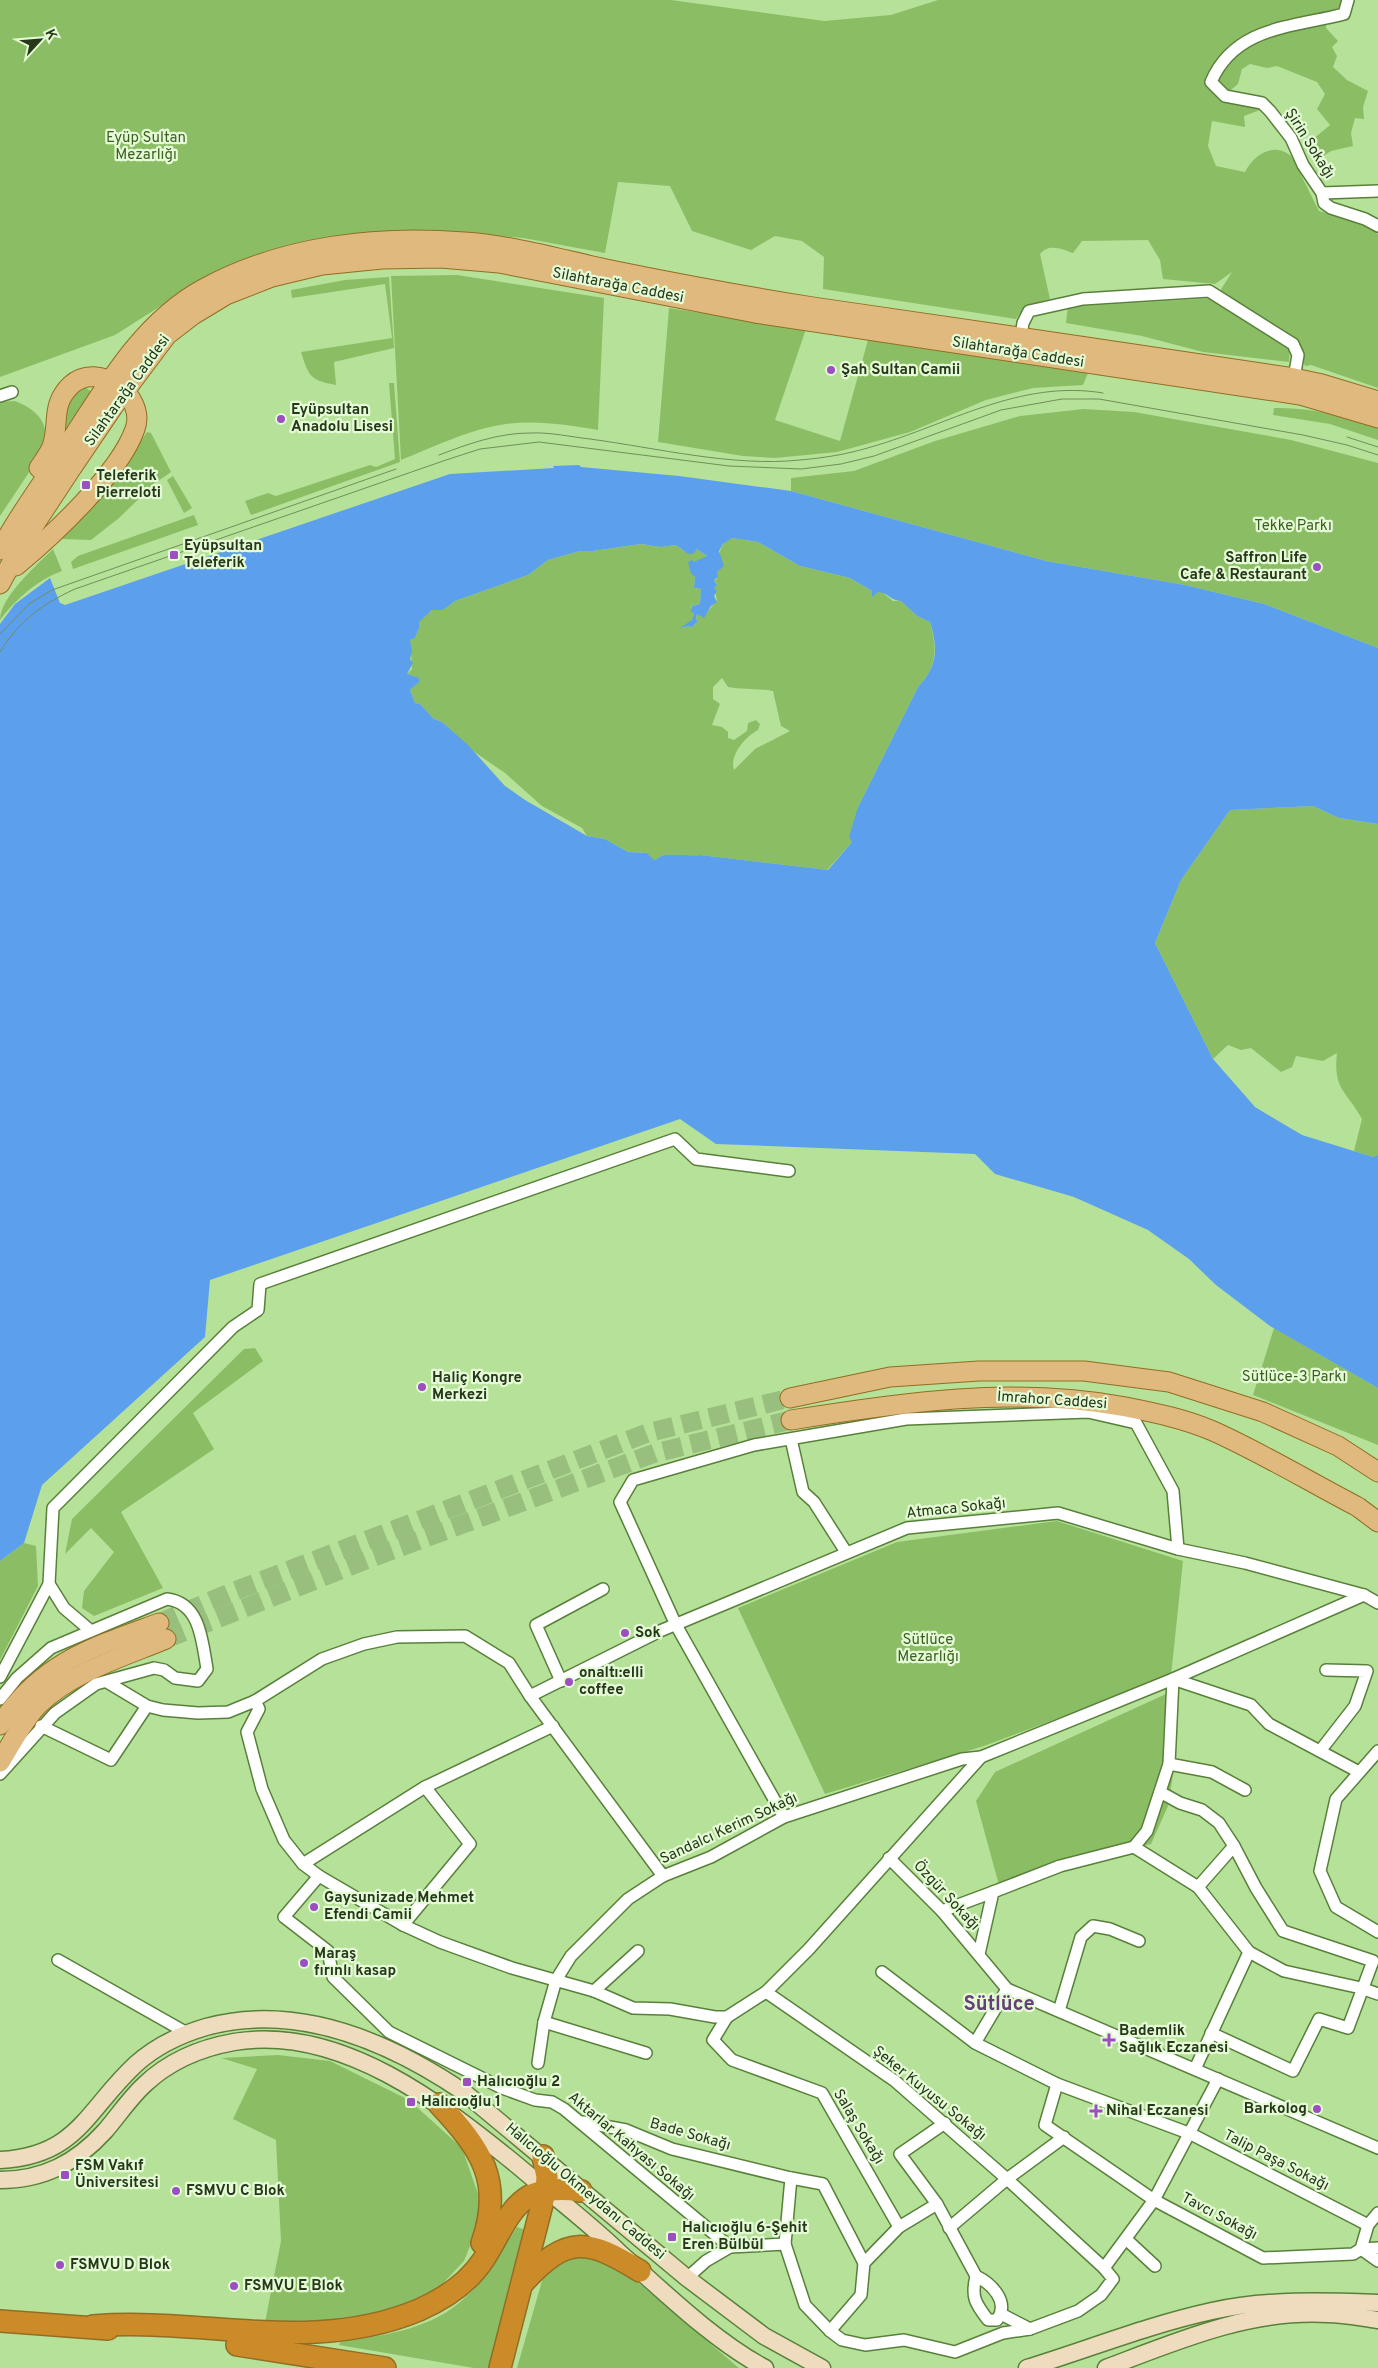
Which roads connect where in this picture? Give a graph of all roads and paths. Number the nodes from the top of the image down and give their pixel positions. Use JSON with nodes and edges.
{"nodes":[{"id":1,"x":1348,"y":0,"type":"edge"},
{"id":2,"x":1378,"y":191,"type":"edge"},
{"id":3,"x":1322,"y":193,"type":"junction"},
{"id":4,"x":1378,"y":226,"type":"edge"},
{"id":5,"x":1021,"y":336,"type":"junction"},
{"id":6,"x":1294,"y":378,"type":"junction"},
{"id":7,"x":117,"y":387,"type":"junction"},
{"id":8,"x":12,"y":392,"type":"dead end"},
{"id":9,"x":0,"y":396,"type":"edge"},
{"id":10,"x":1378,"y":401,"type":"edge"},
{"id":11,"x":1378,"y":418,"type":"edge"},
{"id":12,"x":22,"y":514,"type":"junction"},
{"id":13,"x":0,"y":550,"type":"edge"},
{"id":14,"x":2,"y":579,"type":"edge"},
{"id":15,"x":789,"y":1171,"type":"dead end"},
{"id":16,"x":790,"y":1398,"type":"tunnel mouth"},
{"id":17,"x":1124,"y":1407,"type":"junction"},
{"id":18,"x":791,"y":1420,"type":"tunnel mouth"},
{"id":19,"x":1136,"y":1422,"type":"junction"},
{"id":20,"x":791,"y":1439,"type":"junction"},
{"id":21,"x":1378,"y":1472,"type":"edge"},
{"id":22,"x":1378,"y":1522,"type":"edge"},
{"id":23,"x":1178,"y":1549,"type":"junction"},
{"id":24,"x":846,"y":1552,"type":"junction"},
{"id":25,"x":49,"y":1584,"type":"junction"},
{"id":26,"x":603,"y":1588,"type":"dead end"},
{"id":27,"x":1364,"y":1595,"type":"junction"},
{"id":28,"x":1378,"y":1603,"type":"edge"},
{"id":29,"x":676,"y":1625,"type":"junction"},
{"id":30,"x":91,"y":1631,"type":"junction"},
{"id":31,"x":1326,"y":1670,"type":"dead end"},
{"id":32,"x":0,"y":1677,"type":"edge"},
{"id":33,"x":1174,"y":1679,"type":"junction"},
{"id":34,"x":561,"y":1681,"type":"junction"},
{"id":35,"x":107,"y":1682,"type":"junction"},
{"id":36,"x":530,"y":1696,"type":"junction"},
{"id":37,"x":0,"y":1699,"type":"edge"},
{"id":38,"x":255,"y":1701,"type":"junction"},
{"id":39,"x":146,"y":1706,"type":"junction"},
{"id":40,"x":0,"y":1725,"type":"edge"},
{"id":41,"x":41,"y":1726,"type":"junction"},
{"id":42,"x":553,"y":1726,"type":"junction"},
{"id":43,"x":1320,"y":1751,"type":"junction"},
{"id":44,"x":1378,"y":1751,"type":"edge"},
{"id":45,"x":981,"y":1757,"type":"junction"},
{"id":46,"x":0,"y":1762,"type":"edge"},
{"id":47,"x":1170,"y":1764,"type":"junction"},
{"id":48,"x":1359,"y":1772,"type":"junction"},
{"id":49,"x":0,"y":1774,"type":"edge"},
{"id":50,"x":425,"y":1787,"type":"junction"},
{"id":51,"x":1245,"y":1790,"type":"dead end"},
{"id":52,"x":1160,"y":1792,"type":"junction"},
{"id":53,"x":784,"y":1817,"type":"junction"},
{"id":54,"x":1234,"y":1846,"type":"junction"},
{"id":55,"x":1134,"y":1847,"type":"junction"},
{"id":56,"x":889,"y":1858,"type":"junction"},
{"id":57,"x":303,"y":1864,"type":"junction"},
{"id":58,"x":319,"y":1876,"type":"junction"},
{"id":59,"x":663,"y":1876,"type":"junction"},
{"id":60,"x":1198,"y":1888,"type":"junction"},
{"id":61,"x":993,"y":1892,"type":"junction"},
{"id":62,"x":942,"y":1911,"type":"junction"},
{"id":63,"x":403,"y":1925,"type":"junction"},
{"id":64,"x":1376,"y":1928,"type":"edge"},
{"id":65,"x":1140,"y":1941,"type":"dead end"},
{"id":66,"x":638,"y":1951,"type":"dead end"},
{"id":67,"x":1249,"y":1952,"type":"junction"},
{"id":68,"x":979,"y":1954,"type":"junction"},
{"id":69,"x":58,"y":1960,"type":"dead end"},
{"id":70,"x":882,"y":1972,"type":"dead end"},
{"id":71,"x":556,"y":1980,"type":"junction"},
{"id":72,"x":1007,"y":1988,"type":"junction"},
{"id":73,"x":1361,"y":1988,"type":"junction"},
{"id":74,"x":594,"y":1991,"type":"junction"},
{"id":75,"x":766,"y":1992,"type":"junction"},
{"id":76,"x":1378,"y":1994,"type":"edge"},
{"id":77,"x":1059,"y":2011,"type":"junction"},
{"id":78,"x":727,"y":2016,"type":"junction"},
{"id":79,"x":544,"y":2022,"type":"junction"},
{"id":80,"x":187,"y":2033,"type":"junction"},
{"id":81,"x":1211,"y":2033,"type":"junction"},
{"id":82,"x":386,"y":2039,"type":"junction"},
{"id":83,"x":976,"y":2043,"type":"junction"},
{"id":84,"x":646,"y":2053,"type":"dead end"},
{"id":85,"x":538,"y":2063,"type":"dead end"},
{"id":86,"x":1195,"y":2069,"type":"junction"},
{"id":87,"x":1218,"y":2079,"type":"junction"},
{"id":88,"x":1057,"y":2084,"type":"junction"},
{"id":89,"x":439,"y":2104,"type":"junction"},
{"id":90,"x":581,"y":2122,"type":"junction"},
{"id":91,"x":945,"y":2123,"type":"junction"},
{"id":92,"x":1191,"y":2134,"type":"junction"},
{"id":93,"x":1064,"y":2137,"type":"junction"},
{"id":94,"x":1378,"y":2148,"type":"edge"},
{"id":95,"x":542,"y":2156,"type":"junction"},
{"id":96,"x":0,"y":2160,"type":"edge"},
{"id":97,"x":791,"y":2178,"type":"junction"},
{"id":98,"x":1007,"y":2179,"type":"junction"},
{"id":99,"x":0,"y":2180,"type":"edge"},
{"id":100,"x":546,"y":2189,"type":"junction"},
{"id":101,"x":582,"y":2191,"type":"junction"},
{"id":102,"x":1154,"y":2200,"type":"junction"},
{"id":103,"x":937,"y":2204,"type":"junction"},
{"id":104,"x":1378,"y":2213,"type":"edge"},
{"id":105,"x":1368,"y":2224,"type":"junction"},
{"id":106,"x":899,"y":2227,"type":"junction"},
{"id":107,"x":949,"y":2228,"type":"junction"},
{"id":108,"x":1127,"y":2240,"type":"junction"},
{"id":109,"x":785,"y":2244,"type":"junction"},
{"id":110,"x":730,"y":2247,"type":"junction"},
{"id":111,"x":1378,"y":2248,"type":"edge"},
{"id":112,"x":1361,"y":2249,"type":"junction"},
{"id":113,"x":1378,"y":2261,"type":"edge"},
{"id":114,"x":864,"y":2263,"type":"junction"},
{"id":115,"x":1155,"y":2266,"type":"dead end"},
{"id":116,"x":1104,"y":2268,"type":"junction"},
{"id":117,"x":640,"y":2271,"type":"junction"},
{"id":118,"x":470,"y":2276,"type":"junction"},
{"id":119,"x":976,"y":2276,"type":"junction"},
{"id":120,"x":688,"y":2278,"type":"junction"},
{"id":121,"x":523,"y":2283,"type":"junction"},
{"id":122,"x":1378,"y":2304,"type":"edge"},
{"id":123,"x":1001,"y":2314,"type":"junction"},
{"id":124,"x":1378,"y":2320,"type":"edge"},
{"id":125,"x":0,"y":2321,"type":"edge"},
{"id":126,"x":1030,"y":2329,"type":"junction"},
{"id":127,"x":830,"y":2331,"type":"junction"},
{"id":128,"x":304,"y":2344,"type":"junction"},
{"id":129,"x":385,"y":2368,"type":"edge"},
{"id":130,"x":500,"y":2368,"type":"edge"},
{"id":131,"x":765,"y":2368,"type":"edge"},
{"id":132,"x":822,"y":2368,"type":"edge"},
{"id":133,"x":1027,"y":2368,"type":"edge"},
{"id":134,"x":1106,"y":2368,"type":"edge"}],
"edges":[{"from":1,"to":3,"type":"street","name":"Şirin Sokağı"},
{"from":2,"to":3,"type":"street"},
{"from":3,"to":4,"type":"street"},
{"from":5,"to":6,"type":"main road","name":"Silahtarağa Caddesi"},
{"from":5,"to":6,"type":"street"},
{"from":5,"to":7,"type":"main road","name":"Silahtarağa Caddesi"},
{"from":6,"to":10,"type":"main road","name":"Silahtarağa Caddesi"},
{"from":7,"to":11,"type":"main road","name":"Silahtarağa Caddesi"},
{"from":7,"to":12,"type":"main road","name":"Silahtarağa Caddesi"},
{"from":7,"to":12,"type":"main road"},
{"from":7,"to":14,"type":"main road","name":"Silahtarağa Caddesi"},
{"from":7,"to":14,"type":"main road"},
{"from":8,"to":9,"type":"street"},
{"from":12,"to":13,"type":"main road","name":"Silahtarağa Caddesi"},
{"from":15,"to":25,"type":"street"},
{"from":16,"to":21,"type":"main road","name":"İmrahor Caddesi"},
{"from":17,"to":18,"type":"main road","name":"İmrahor Caddesi"},
{"from":17,"to":19,"type":"street"},
{"from":17,"to":22,"type":"main road","name":"İmrahor Caddesi"},
{"from":19,"to":20,"type":"street"},
{"from":19,"to":23,"type":"street"},
{"from":20,"to":24,"type":"street"},
{"from":20,"to":29,"type":"street"},
{"from":23,"to":24,"type":"street","name":"Atmaca Sokağı"},
{"from":23,"to":27,"type":"street","name":"Atmaca Sokağı"},
{"from":24,"to":29,"type":"street","name":"Atmaca Sokağı"},
{"from":25,"to":30,"type":"street"},
{"from":25,"to":32,"type":"street"},
{"from":26,"to":34,"type":"street"},
{"from":27,"to":28,"type":"street","name":"Atmaca Sokağı"},
{"from":27,"to":33,"type":"street"},
{"from":29,"to":34,"type":"street","name":"Atmaca Sokağı"},
{"from":29,"to":53,"type":"street"},
{"from":30,"to":35,"type":"street"},
{"from":30,"to":37,"type":"street"},
{"from":31,"to":43,"type":"street"},
{"from":33,"to":43,"type":"street"},
{"from":33,"to":45,"type":"street"},
{"from":33,"to":47,"type":"street"},
{"from":34,"to":36,"type":"street","name":"Atmaca Sokağı"},
{"from":35,"to":39,"type":"street"},
{"from":35,"to":41,"type":"street"},
{"from":36,"to":38,"type":"street"},
{"from":36,"to":42,"type":"street"},
{"from":38,"to":39,"type":"street"},
{"from":38,"to":57,"type":"street"},
{"from":39,"to":41,"type":"street"},
{"from":40,"to":46,"type":"main road"},
{"from":41,"to":49,"type":"street"},
{"from":42,"to":50,"type":"street"},
{"from":42,"to":59,"type":"street"},
{"from":43,"to":48,"type":"street"},
{"from":44,"to":48,"type":"street"},
{"from":45,"to":53,"type":"street","name":"Sandalcı Kerim Sokağı"},
{"from":45,"to":56,"type":"street"},
{"from":47,"to":51,"type":"street"},
{"from":47,"to":52,"type":"street"},
{"from":48,"to":64,"type":"street"},
{"from":50,"to":57,"type":"street"},
{"from":50,"to":63,"type":"street"},
{"from":52,"to":54,"type":"street"},
{"from":52,"to":55,"type":"street"},
{"from":53,"to":59,"type":"street","name":"Sandalcı Kerim Sokağı"},
{"from":54,"to":60,"type":"street"},
{"from":54,"to":73,"type":"street"},
{"from":55,"to":60,"type":"street"},
{"from":55,"to":61,"type":"street"},
{"from":56,"to":62,"type":"street","name":"Özgür Sokağı"},
{"from":56,"to":75,"type":"street"},
{"from":57,"to":58,"type":"street"},
{"from":58,"to":63,"type":"street"},
{"from":58,"to":82,"type":"street","name":"Aktarlar Kahyası Sokağı"},
{"from":59,"to":71,"type":"street","name":"Sandalcı Kerim Sokağı"},
{"from":60,"to":67,"type":"street"},
{"from":61,"to":62,"type":"street"},
{"from":61,"to":68,"type":"street"},
{"from":62,"to":68,"type":"street","name":"Özgür Sokağı"},
{"from":63,"to":71,"type":"street"},
{"from":65,"to":77,"type":"street"},
{"from":66,"to":74,"type":"street"},
{"from":67,"to":73,"type":"street"},
{"from":67,"to":81,"type":"street"},
{"from":68,"to":72,"type":"street","name":"Özgür Sokağı"},
{"from":69,"to":80,"type":"street"},
{"from":70,"to":83,"type":"street"},
{"from":71,"to":74,"type":"street"},
{"from":71,"to":79,"type":"street","name":"Sandalcı Kerim Sokağı"},
{"from":72,"to":77,"type":"street"},
{"from":72,"to":83,"type":"street"},
{"from":73,"to":76,"type":"street"},
{"from":73,"to":81,"type":"street"},
{"from":74,"to":78,"type":"street"},
{"from":75,"to":78,"type":"street"},
{"from":75,"to":91,"type":"street","name":"Şeker Kuyusu Sokağı"},
{"from":77,"to":86,"type":"street"},
{"from":78,"to":106,"type":"street","name":"Salaş Sokağı"},
{"from":79,"to":84,"type":"street"},
{"from":79,"to":85,"type":"street","name":"Sandalcı Kerim Sokağı"},
{"from":80,"to":82,"type":"main road","name":"Halıcıoğlu Okmeydanı Caddesi"},
{"from":80,"to":96,"type":"main road","name":"Halıcıoğlu Okmeydanı Caddesi"},
{"from":81,"to":86,"type":"street"},
{"from":82,"to":90,"type":"street","name":"Aktarlar Kahyası Sokağı"},
{"from":82,"to":95,"type":"main road","name":"Halıcıoğlu Okmeydanı Caddesi"},
{"from":83,"to":88,"type":"street","name":"Talip Paşa Sokağı"},
{"from":86,"to":87,"type":"street"},
{"from":87,"to":92,"type":"street"},
{"from":87,"to":94,"type":"street"},
{"from":88,"to":92,"type":"street","name":"Talip Paşa Sokağı"},
{"from":88,"to":93,"type":"street","name":"Tavcı Sokağı"},
{"from":89,"to":99,"type":"main road","name":"Halıcıoğlu Okmeydanı Caddesi"},
{"from":89,"to":100,"type":"main road","name":"Halıcıoğlu Okmeydanı Caddesi"},
{"from":89,"to":118,"type":"highway"},
{"from":90,"to":97,"type":"street","name":"Bade Sokağı"},
{"from":90,"to":110,"type":"street","name":"Aktarlar Kahyası Sokağı"},
{"from":91,"to":98,"type":"street","name":"Şeker Kuyusu Sokağı"},
{"from":91,"to":103,"type":"street"},
{"from":92,"to":102,"type":"street"},
{"from":92,"to":105,"type":"street","name":"Talip Paşa Sokağı"},
{"from":93,"to":98,"type":"street"},
{"from":93,"to":102,"type":"street","name":"Tavcı Sokağı"},
{"from":95,"to":100,"type":"highway"},
{"from":95,"to":101,"type":"main road","name":"Halıcıoğlu Okmeydanı Caddesi"},
{"from":97,"to":109,"type":"street"},
{"from":97,"to":114,"type":"street","name":"Bade Sokağı"},
{"from":98,"to":107,"type":"street"},
{"from":98,"to":116,"type":"street","name":"Şeker Kuyusu Sokağı"},
{"from":100,"to":101,"type":"highway"},
{"from":100,"to":117,"type":"main road","name":"Halıcıoğlu Okmeydanı Caddesi"},
{"from":100,"to":118,"type":"highway"},
{"from":100,"to":121,"type":"highway"},
{"from":101,"to":120,"type":"main road","name":"Halıcıoğlu Okmeydanı Caddesi"},
{"from":102,"to":108,"type":"street"},
{"from":102,"to":112,"type":"street","name":"Tavcı Sokağı"},
{"from":103,"to":106,"type":"street"},
{"from":103,"to":107,"type":"street"},
{"from":104,"to":105,"type":"street"},
{"from":105,"to":112,"type":"street"},
{"from":106,"to":114,"type":"street"},
{"from":107,"to":119,"type":"street"},
{"from":108,"to":115,"type":"street"},
{"from":108,"to":116,"type":"street"},
{"from":109,"to":110,"type":"street"},
{"from":109,"to":127,"type":"street"},
{"from":110,"to":120,"type":"street"},
{"from":111,"to":112,"type":"street","name":"Tavcı Sokağı"},
{"from":112,"to":113,"type":"street"},
{"from":114,"to":127,"type":"street"},
{"from":116,"to":126,"type":"street"},
{"from":117,"to":121,"type":"highway"},
{"from":117,"to":131,"type":"main road","name":"Halıcıoğlu Okmeydanı Caddesi"},
{"from":118,"to":128,"type":"highway"},
{"from":119,"to":123,"type":"street"},
{"from":119,"to":123,"type":"street"},
{"from":120,"to":132,"type":"main road","name":"Halıcıoğlu Okmeydanı Caddesi"},
{"from":121,"to":130,"type":"highway"},
{"from":122,"to":133,"type":"main road"},
{"from":123,"to":126,"type":"street"},
{"from":124,"to":134,"type":"main road"},
{"from":125,"to":128,"type":"highway"},
{"from":126,"to":127,"type":"street"},
{"from":128,"to":129,"type":"highway"}]}
